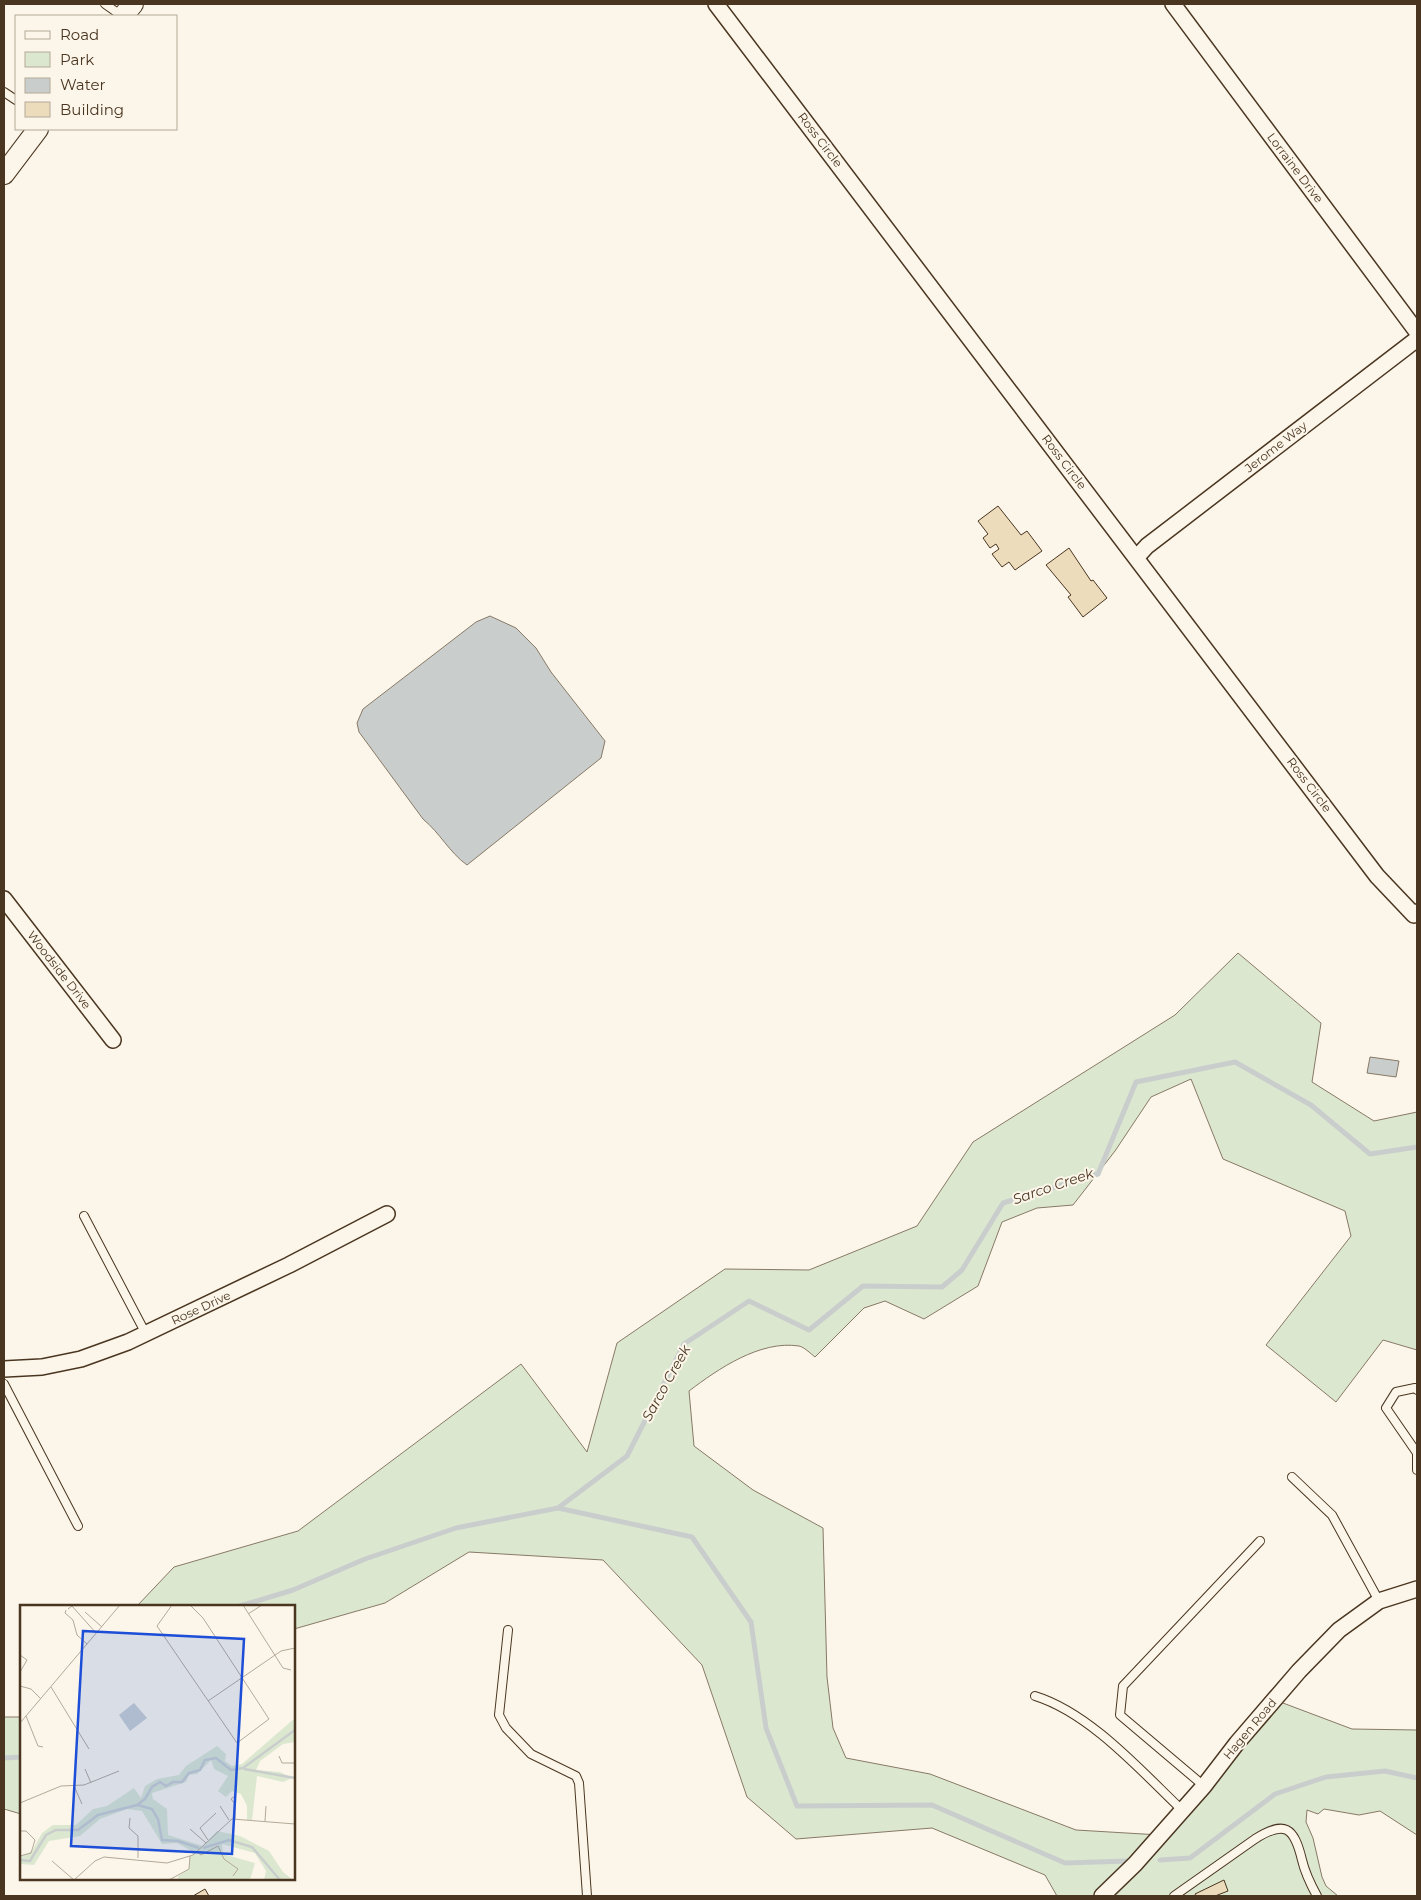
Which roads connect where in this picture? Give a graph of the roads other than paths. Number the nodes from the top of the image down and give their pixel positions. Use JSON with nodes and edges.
{"nodes":[{"id":1,"x":105,"y":4,"type":"edge"},
{"id":2,"x":133,"y":4,"type":"edge"},
{"id":3,"x":716,"y":4,"type":"edge"},
{"id":4,"x":1172,"y":4,"type":"edge"},
{"id":5,"x":122,"y":15,"type":"edge"},
{"id":6,"x":124,"y":15,"type":"edge"},
{"id":7,"x":4,"y":92,"type":"edge"},
{"id":8,"x":15,"y":99,"type":"edge"},
{"id":9,"x":37,"y":130,"type":"edge"},
{"id":10,"x":4,"y":174,"type":"edge"},
{"id":11,"x":1417,"y":332,"type":"edge"},
{"id":12,"x":1417,"y":339,"type":"edge"},
{"id":13,"x":1137,"y":558,"type":"junction"},
{"id":14,"x":4,"y":899,"type":"edge"},
{"id":15,"x":1417,"y":912,"type":"edge"},
{"id":16,"x":114,"y":1040,"type":"dead end"},
{"id":17,"x":387,"y":1214,"type":"dead end"},
{"id":18,"x":84,"y":1216,"type":"dead end"},
{"id":19,"x":146,"y":1334,"type":"junction"},
{"id":20,"x":4,"y":1369,"type":"edge"},
{"id":21,"x":4,"y":1384,"type":"edge"},
{"id":22,"x":1417,"y":1390,"type":"edge"},
{"id":23,"x":1417,"y":1452,"type":"edge"},
{"id":24,"x":1417,"y":1470,"type":"edge"},
{"id":25,"x":1292,"y":1477,"type":"dead end"},
{"id":26,"x":78,"y":1526,"type":"dead end"},
{"id":27,"x":1260,"y":1541,"type":"dead end"},
{"id":28,"x":1417,"y":1589,"type":"edge"},
{"id":29,"x":1379,"y":1601,"type":"junction"},
{"id":30,"x":508,"y":1630,"type":"dead end"},
{"id":31,"x":1036,"y":1696,"type":"dead end"},
{"id":32,"x":1204,"y":1786,"type":"junction"},
{"id":33,"x":1182,"y":1810,"type":"junction"},
{"id":34,"x":1108,"y":1894,"type":"edge"},
{"id":35,"x":587,"y":1896,"type":"edge"},
{"id":36,"x":1174,"y":1896,"type":"edge"},
{"id":37,"x":1317,"y":1896,"type":"edge"}],
"edges":[{"from":1,"to":5,"type":"lane"},
{"from":2,"to":6,"type":"main road"},
{"from":3,"to":13,"type":"street","name":"Ross Circle"},
{"from":4,"to":11,"type":"street","name":"Lorraine Drive"},
{"from":7,"to":8,"type":"lane"},
{"from":9,"to":10,"type":"main road"},
{"from":12,"to":13,"type":"street","name":"Jerome Way"},
{"from":13,"to":15,"type":"street","name":"Ross Circle"},
{"from":14,"to":16,"type":"street","name":"Woodside Drive"},
{"from":17,"to":19,"type":"street","name":"Rose Drive"},
{"from":18,"to":19,"type":"lane"},
{"from":19,"to":20,"type":"street","name":"Rose Drive"},
{"from":21,"to":26,"type":"lane"},
{"from":22,"to":23,"type":"lane"},
{"from":23,"to":24,"type":"lane"},
{"from":25,"to":29,"type":"lane"},
{"from":27,"to":32,"type":"lane"},
{"from":28,"to":29,"type":"street","name":"Hagen Road"},
{"from":29,"to":32,"type":"street","name":"Hagen Road"},
{"from":30,"to":35,"type":"lane"},
{"from":31,"to":33,"type":"lane"},
{"from":32,"to":33,"type":"street","name":"Hagen Road"},
{"from":33,"to":34,"type":"street","name":"Hagen Road"},
{"from":36,"to":37,"type":"lane"}]}
